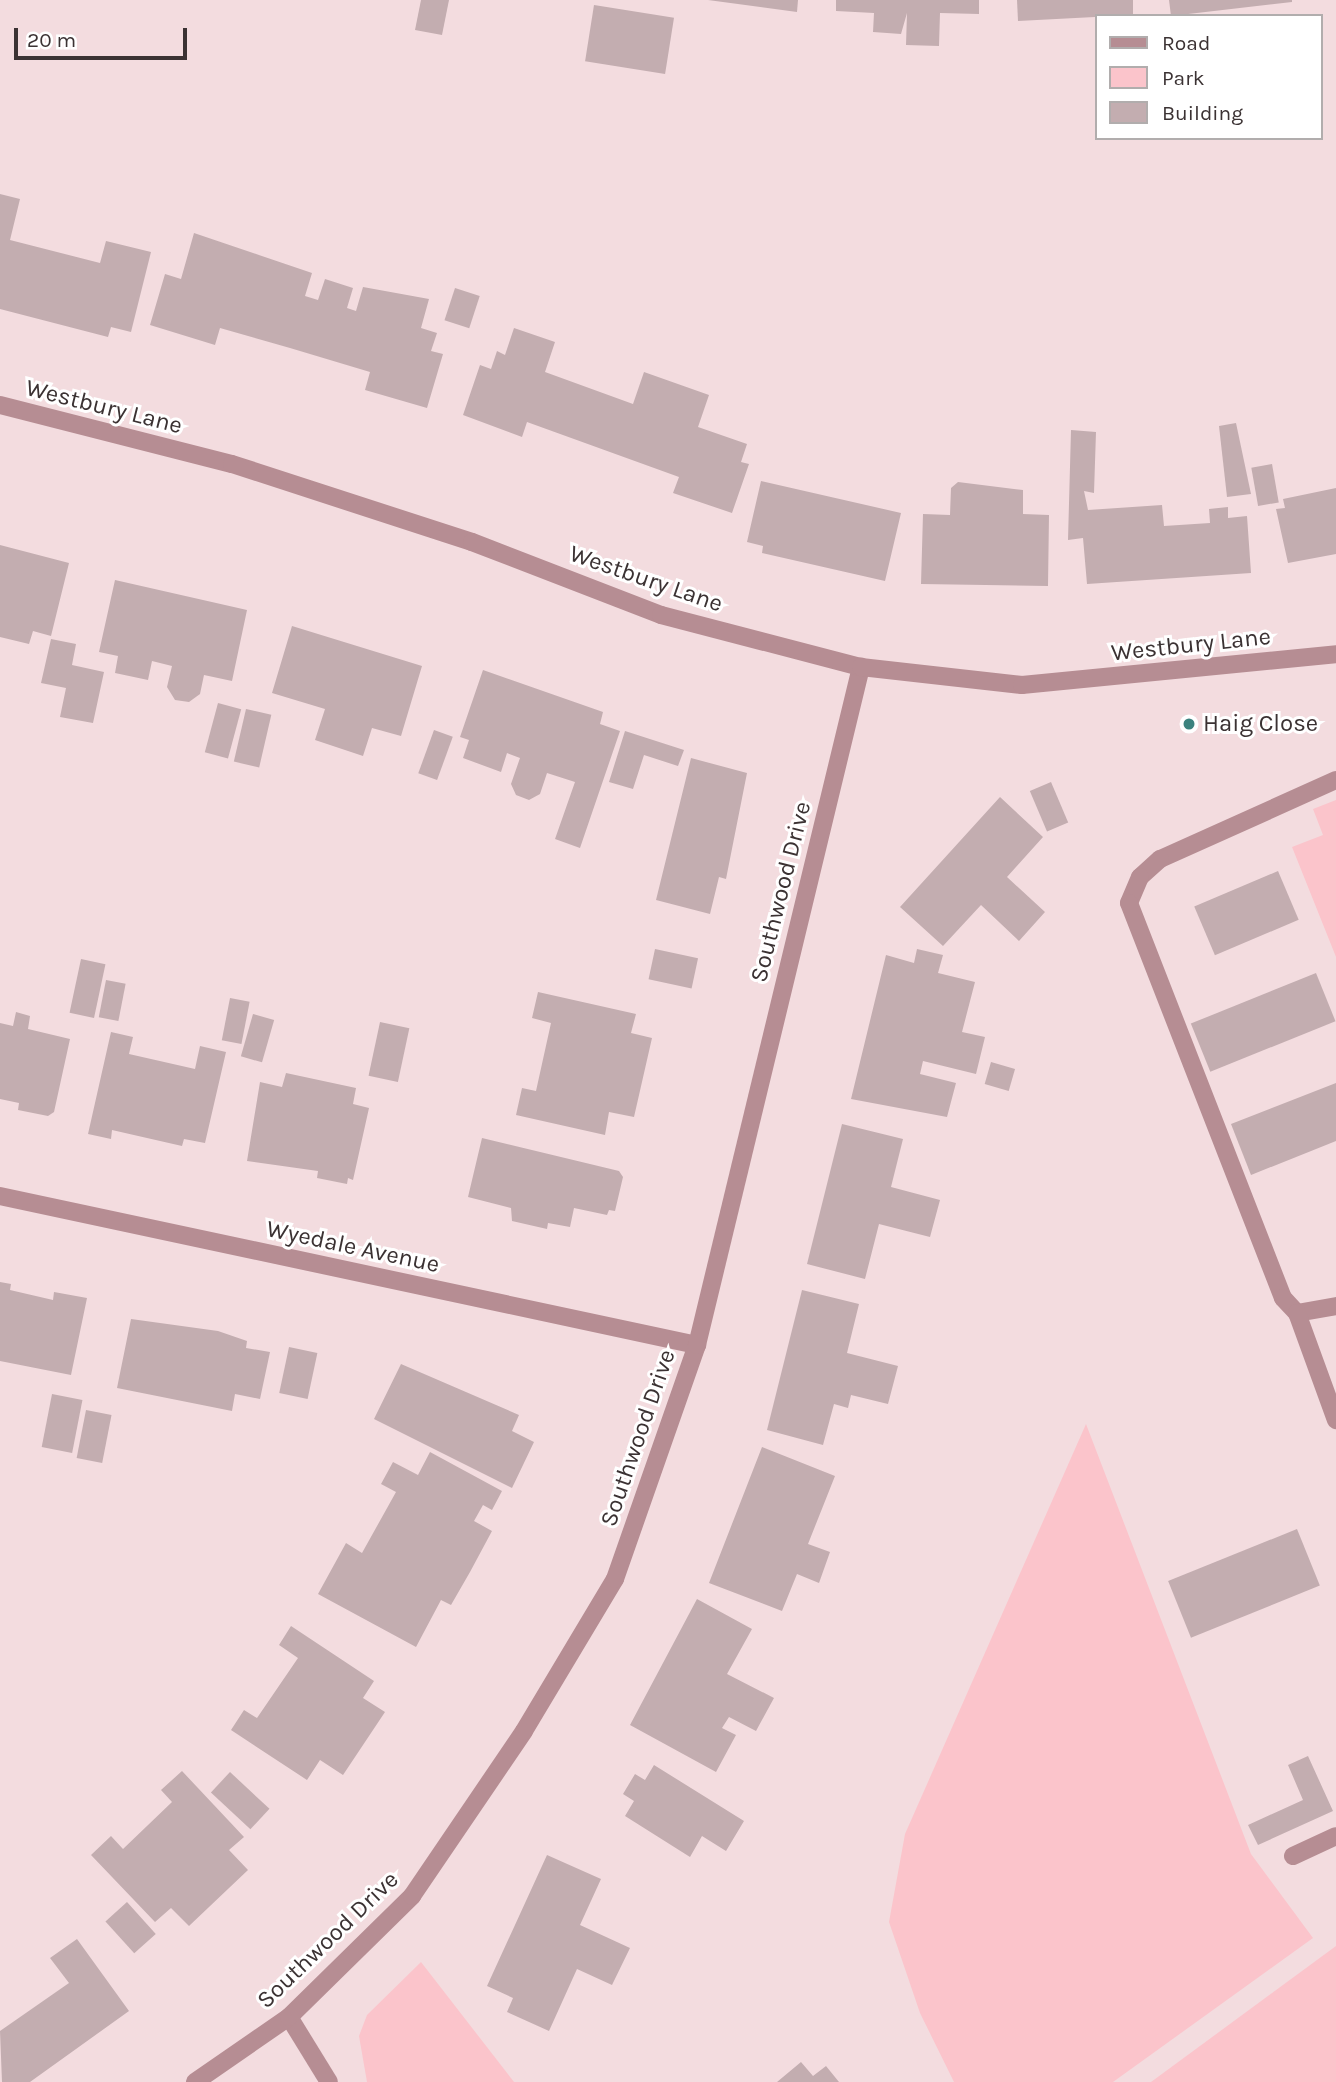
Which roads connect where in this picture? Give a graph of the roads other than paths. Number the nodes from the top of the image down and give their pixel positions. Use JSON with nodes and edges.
{"nodes":[{"id":1,"x":0,"y":405,"type":"edge"},
{"id":2,"x":1336,"y":654,"type":"edge"},
{"id":3,"x":861,"y":667,"type":"junction"},
{"id":4,"x":1336,"y":780,"type":"edge"},
{"id":5,"x":0,"y":1196,"type":"edge"},
{"id":6,"x":1336,"y":1306,"type":"edge"},
{"id":7,"x":1297,"y":1313,"type":"junction"},
{"id":8,"x":697,"y":1345,"type":"junction"},
{"id":9,"x":1336,"y":1420,"type":"edge"},
{"id":10,"x":1336,"y":1836,"type":"edge"},
{"id":11,"x":1293,"y":1856,"type":"dead end"},
{"id":12,"x":289,"y":2017,"type":"junction"},
{"id":13,"x":195,"y":2082,"type":"edge"},
{"id":14,"x":329,"y":2082,"type":"edge"}],
"edges":[{"from":1,"to":3,"type":"street","name":"Westbury Lane"},
{"from":2,"to":3,"type":"street","name":"Westbury Lane"},
{"from":3,"to":8,"type":"street","name":"Southwood Drive"},
{"from":4,"to":7,"type":"street"},
{"from":5,"to":8,"type":"street","name":"Wyedale Avenue"},
{"from":6,"to":7,"type":"street"},
{"from":7,"to":9,"type":"street"},
{"from":8,"to":12,"type":"street","name":"Southwood Drive"},
{"from":10,"to":11,"type":"street"},
{"from":12,"to":13,"type":"street","name":"Southwood Drive"},
{"from":12,"to":14,"type":"street"}]}
